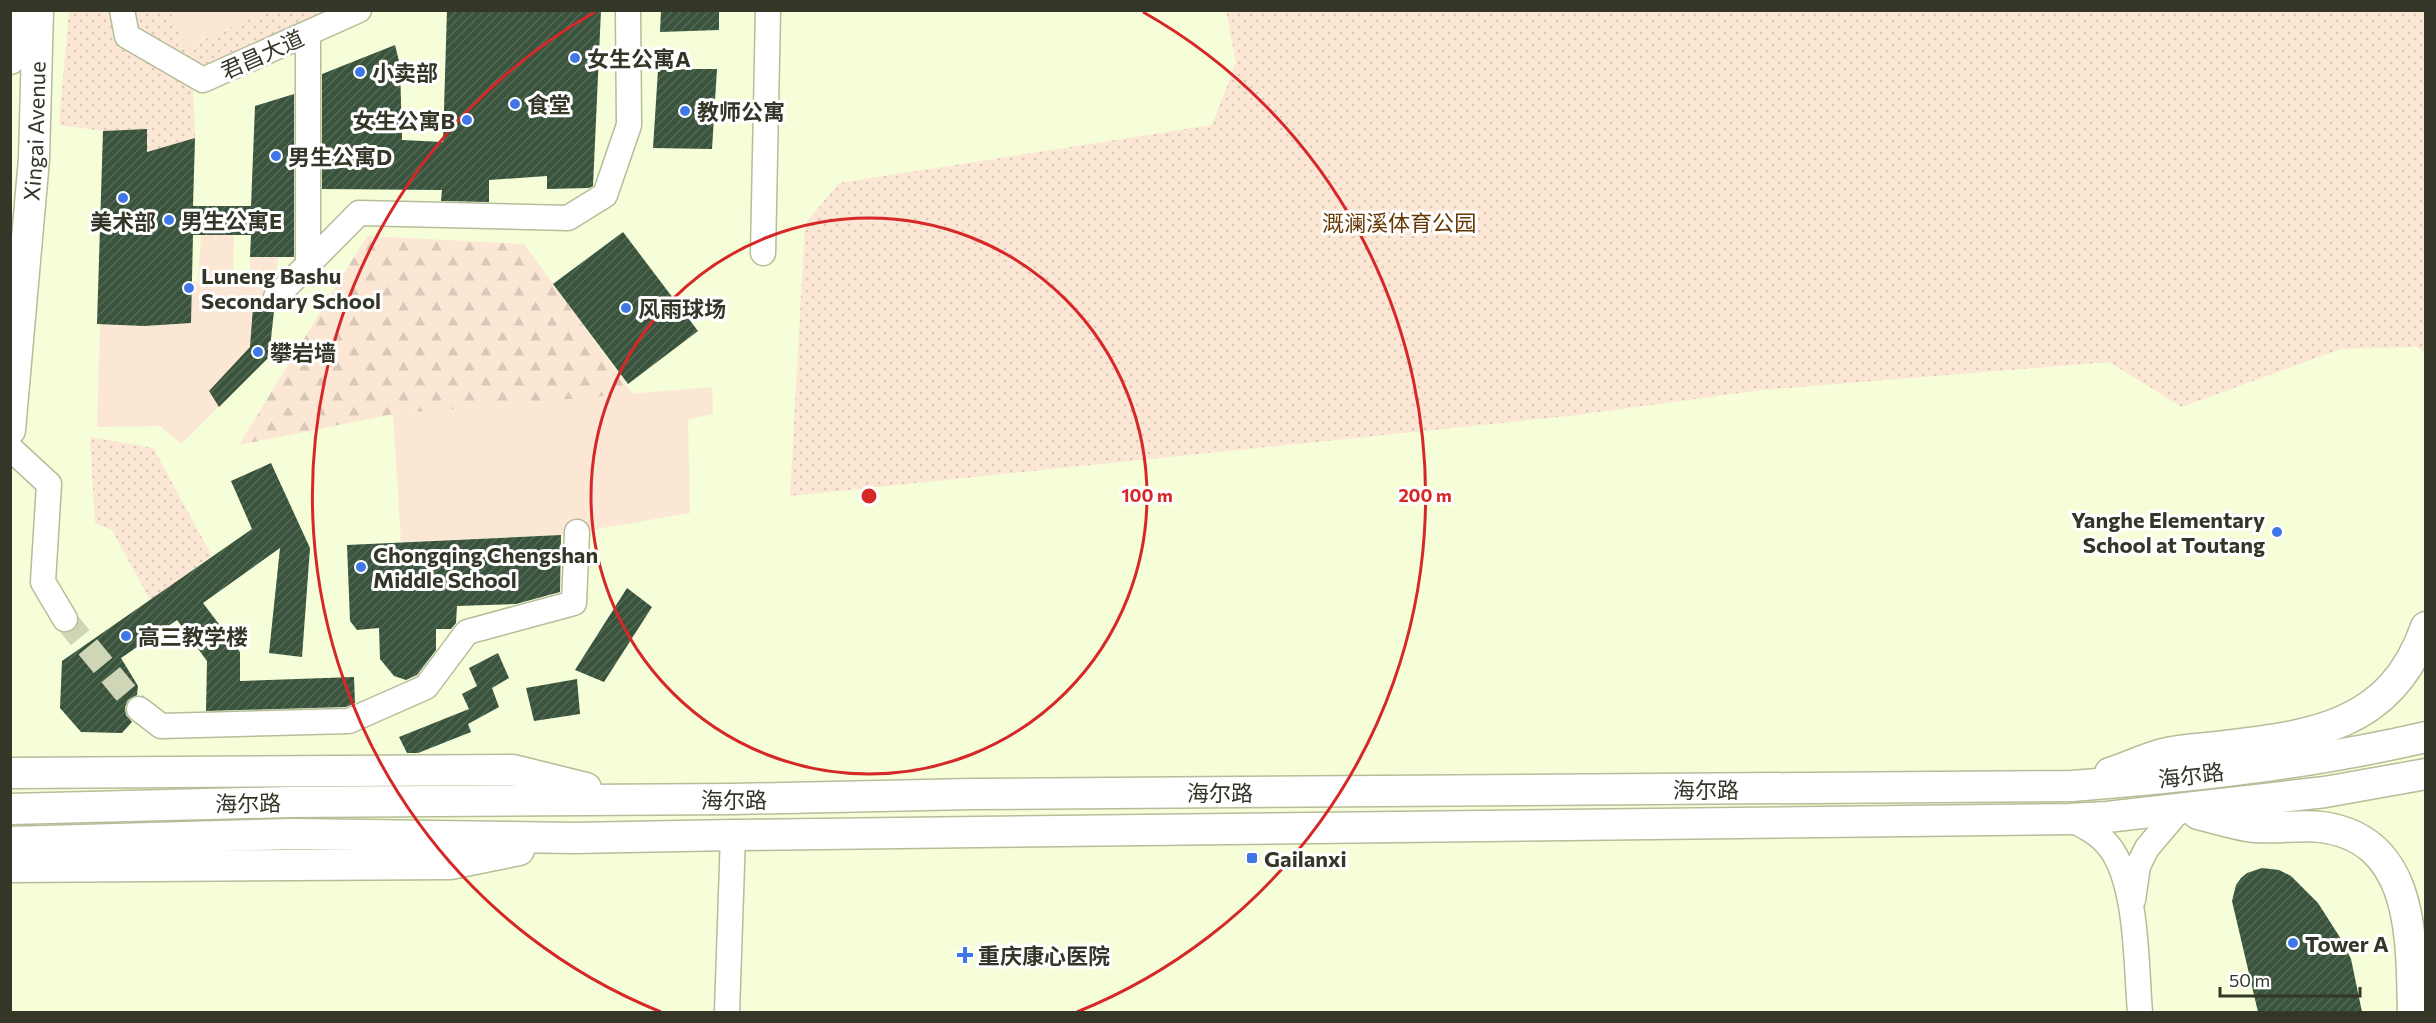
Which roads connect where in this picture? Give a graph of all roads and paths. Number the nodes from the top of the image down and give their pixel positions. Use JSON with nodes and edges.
{"nodes":[{"id":1,"x":12,"y":10,"type":"edge"},
{"id":2,"x":38,"y":10,"type":"edge"},
{"id":3,"x":122,"y":10,"type":"edge"},
{"id":4,"x":359,"y":10,"type":"edge"},
{"id":5,"x":628,"y":10,"type":"edge"},
{"id":6,"x":768,"y":10,"type":"edge"},
{"id":7,"x":308,"y":33,"type":"junction"},
{"id":8,"x":10,"y":58,"type":"edge"},
{"id":9,"x":763,"y":253,"type":"dead end"},
{"id":10,"x":308,"y":264,"type":"junction"},
{"id":11,"x":276,"y":297,"type":"dead end"},
{"id":12,"x":10,"y":430,"type":"edge"},
{"id":13,"x":10,"y":448,"type":"edge"},
{"id":14,"x":577,"y":532,"type":"dead end"},
{"id":15,"x":65,"y":619,"type":"tunnel mouth"},
{"id":16,"x":2426,"y":627,"type":"edge"},
{"id":17,"x":139,"y":709,"type":"tunnel mouth"},
{"id":18,"x":2426,"y":737,"type":"edge"},
{"id":19,"x":10,"y":773,"type":"edge"},
{"id":20,"x":2426,"y":774,"type":"edge"},
{"id":21,"x":2072,"y":786,"type":"junction"},
{"id":22,"x":627,"y":799,"type":"junction"},
{"id":23,"x":10,"y":809,"type":"edge"},
{"id":24,"x":2180,"y":809,"type":"junction"},
{"id":25,"x":2070,"y":819,"type":"junction"},
{"id":26,"x":733,"y":835,"type":"junction"},
{"id":27,"x":574,"y":838,"type":"junction"},
{"id":28,"x":10,"y":842,"type":"edge"},
{"id":29,"x":10,"y":867,"type":"edge"},
{"id":30,"x":2132,"y":908,"type":"junction"},
{"id":31,"x":727,"y":1012,"type":"edge"},
{"id":32,"x":2140,"y":1012,"type":"edge"},
{"id":33,"x":2413,"y":1012,"type":"edge"}],
"edges":[{"from":1,"to":8,"type":"main road","name":"Xingai Avenue"},
{"from":2,"to":12,"type":"main road","name":"Xingai Avenue"},
{"from":3,"to":7,"type":"street","name":"君昌大道"},
{"from":4,"to":7,"type":"street","name":"君昌大道"},
{"from":5,"to":10,"type":"street"},
{"from":6,"to":9,"type":"street"},
{"from":7,"to":10,"type":"street"},
{"from":10,"to":11,"type":"street"},
{"from":13,"to":15,"type":"street"},
{"from":14,"to":17,"type":"street"},
{"from":16,"to":21,"type":"main road"},
{"from":18,"to":21,"type":"main road","name":"海尔路"},
{"from":19,"to":22,"type":"main road"},
{"from":20,"to":24,"type":"main road","name":"海尔路"},
{"from":21,"to":22,"type":"main road","name":"海尔路"},
{"from":22,"to":23,"type":"main road","name":"海尔路"},
{"from":24,"to":25,"type":"main road","name":"海尔路"},
{"from":24,"to":30,"type":"street"},
{"from":24,"to":33,"type":"main road"},
{"from":25,"to":26,"type":"main road","name":"海尔路"},
{"from":25,"to":30,"type":"street"},
{"from":26,"to":27,"type":"main road","name":"海尔路"},
{"from":26,"to":31,"type":"street"},
{"from":27,"to":28,"type":"main road","name":"海尔路"},
{"from":27,"to":29,"type":"main road"},
{"from":30,"to":32,"type":"street"}]}
